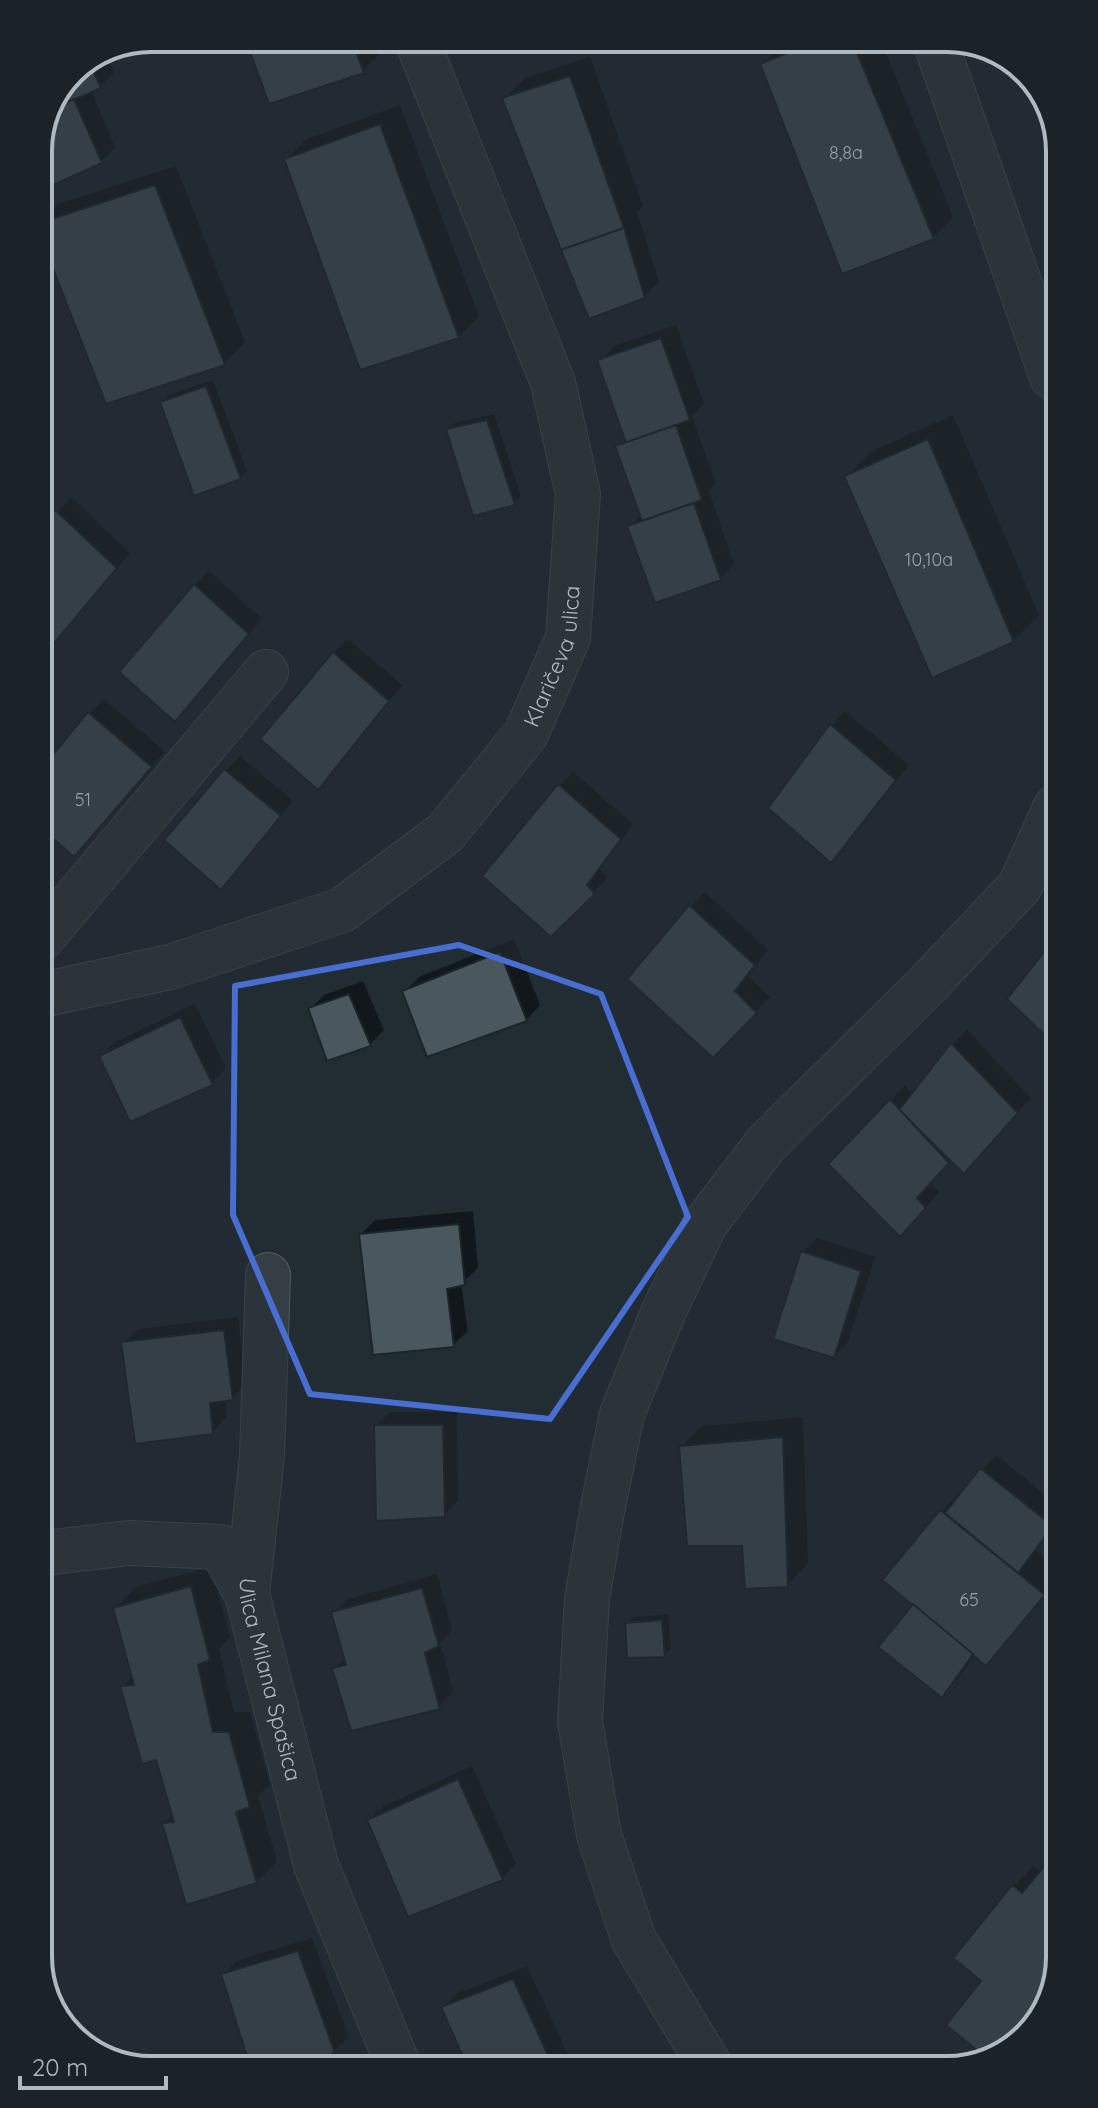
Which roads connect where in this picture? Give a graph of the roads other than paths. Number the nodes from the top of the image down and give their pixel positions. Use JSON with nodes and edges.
{"nodes":[{"id":1,"x":422,"y":52,"type":"edge"},
{"id":2,"x":939,"y":52,"type":"edge"},
{"id":3,"x":1046,"y":360,"type":"edge"},
{"id":4,"x":266,"y":672,"type":"dead end"},
{"id":5,"x":1046,"y":828,"type":"edge"},
{"id":6,"x":52,"y":926,"type":"edge"},
{"id":7,"x":52,"y":993,"type":"edge"},
{"id":8,"x":268,"y":1275,"type":"dead end"},
{"id":9,"x":52,"y":1552,"type":"edge"},
{"id":10,"x":247,"y":1594,"type":"junction"},
{"id":11,"x":394,"y":2056,"type":"edge"},
{"id":12,"x":704,"y":2056,"type":"edge"}],
"edges":[{"from":1,"to":7,"type":"street","name":"Klaričeva ulica"},
{"from":2,"to":3,"type":"street"},
{"from":4,"to":6,"type":"street"},
{"from":5,"to":12,"type":"street"},
{"from":8,"to":10,"type":"street","name":"Ulica Milana Spašica"},
{"from":9,"to":10,"type":"street"},
{"from":10,"to":11,"type":"street","name":"Ulica Milana Spašica"}]}
